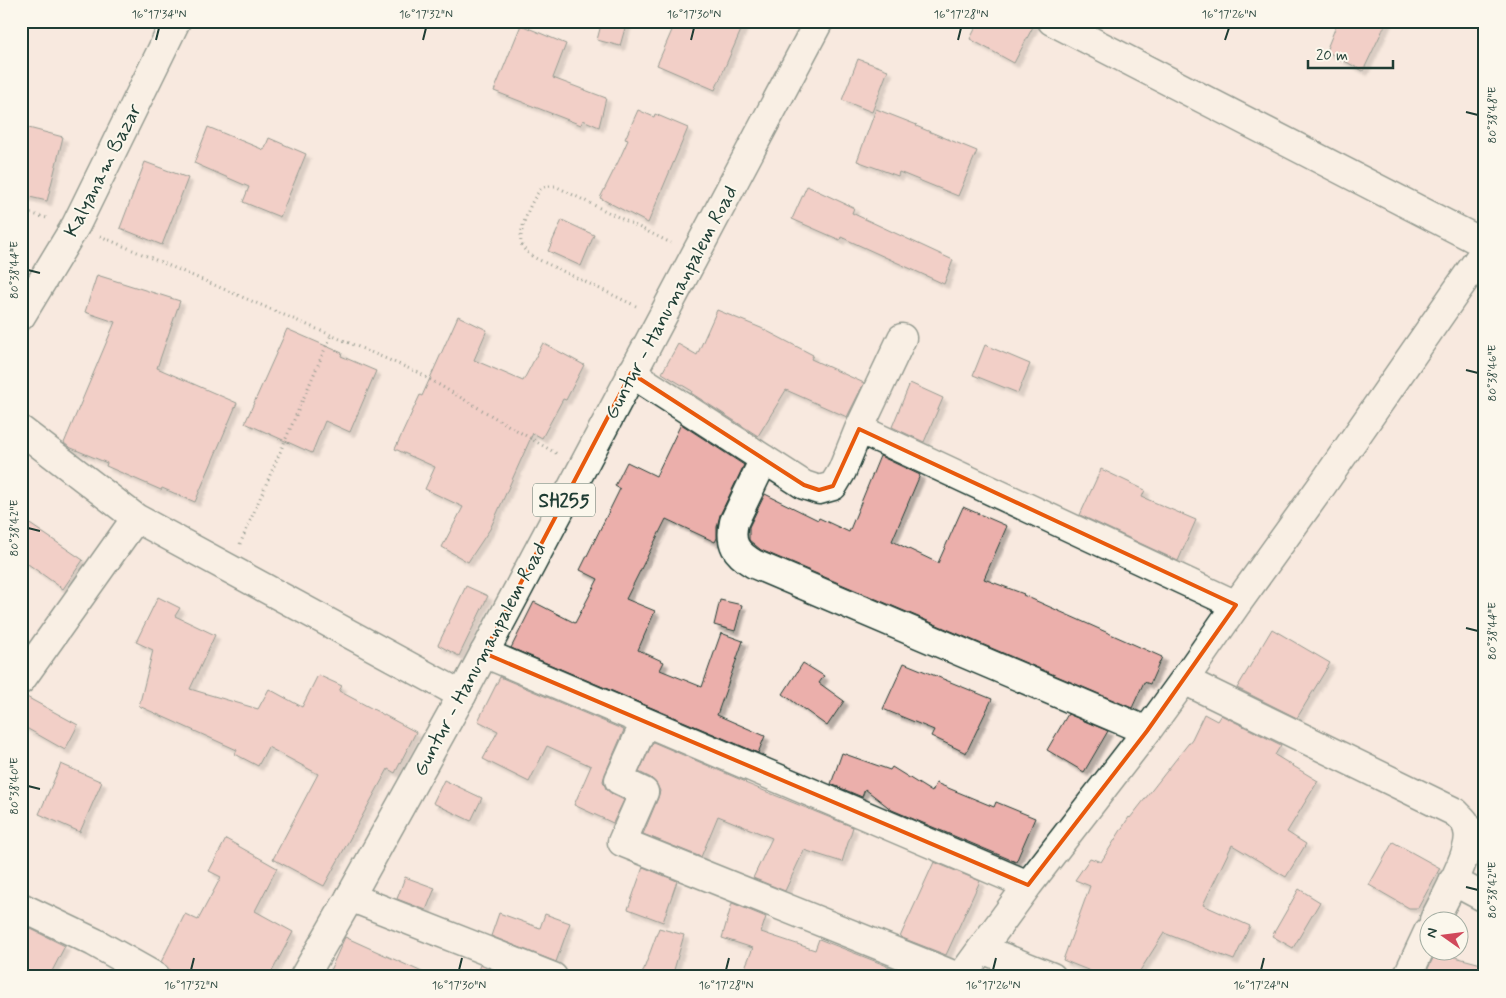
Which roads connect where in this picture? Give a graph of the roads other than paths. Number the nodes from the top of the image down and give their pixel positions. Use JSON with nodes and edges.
{"nodes":[{"id":1,"x":176,"y":21,"type":"edge"},
{"id":2,"x":819,"y":21,"type":"edge"},
{"id":3,"x":1052,"y":21,"type":"edge"},
{"id":4,"x":1485,"y":244,"type":"edge"},
{"id":5,"x":1485,"y":250,"type":"edge"},
{"id":6,"x":21,"y":316,"type":"edge"},
{"id":7,"x":902,"y":338,"type":"dead end"},
{"id":8,"x":631,"y":373,"type":"junction"},
{"id":9,"x":859,"y":429,"type":"junction"},
{"id":10,"x":21,"y":430,"type":"edge"},
{"id":11,"x":764,"y":459,"type":"junction"},
{"id":12,"x":136,"y":518,"type":"junction"},
{"id":13,"x":1236,"y":605,"type":"junction"},
{"id":14,"x":484,"y":653,"type":"junction"},
{"id":15,"x":21,"y":680,"type":"edge"},
{"id":16,"x":1184,"y":680,"type":"junction"},
{"id":17,"x":462,"y":696,"type":"junction"},
{"id":18,"x":645,"y":722,"type":"junction"},
{"id":19,"x":1147,"y":731,"type":"junction"},
{"id":20,"x":1454,"y":881,"type":"junction"},
{"id":21,"x":1028,"y":885,"type":"junction"},
{"id":22,"x":350,"y":897,"type":"junction"},
{"id":23,"x":1485,"y":898,"type":"edge"},
{"id":24,"x":21,"y":907,"type":"edge"},
{"id":25,"x":1439,"y":910,"type":"edge"},
{"id":26,"x":982,"y":949,"type":"junction"},
{"id":27,"x":1418,"y":953,"type":"edge"},
{"id":28,"x":156,"y":977,"type":"edge"},
{"id":29,"x":304,"y":977,"type":"edge"},
{"id":30,"x":553,"y":977,"type":"edge"},
{"id":31,"x":960,"y":977,"type":"edge"},
{"id":32,"x":1052,"y":977,"type":"edge"},
{"id":33,"x":1407,"y":977,"type":"edge"}],
"edges":[{"from":1,"to":6,"type":"street","name":"Kalyanam Bazar"},
{"from":2,"to":8,"type":"street","name":"Guntur - Hanumanpalem Road","number":"SH255"},
{"from":3,"to":4,"type":"street"},
{"from":5,"to":13,"type":"street"},
{"from":7,"to":9,"type":"street"},
{"from":8,"to":11,"type":"street"},
{"from":8,"to":14,"type":"street","name":"Guntur - Hanumanpalem Road","number":"SH255"},
{"from":9,"to":11,"type":"street"},
{"from":9,"to":13,"type":"street"},
{"from":10,"to":12,"type":"street"},
{"from":11,"to":19,"type":"street"},
{"from":12,"to":15,"type":"street"},
{"from":12,"to":17,"type":"street"},
{"from":13,"to":16,"type":"street"},
{"from":14,"to":17,"type":"street","name":"Guntur - Hanumanpalem Road","number":"SH255"},
{"from":14,"to":18,"type":"street"},
{"from":16,"to":19,"type":"street"},
{"from":16,"to":20,"type":"street"},
{"from":17,"to":22,"type":"street","name":"Guntur - Hanumanpalem Road","number":"SH255"},
{"from":18,"to":21,"type":"street"},
{"from":18,"to":31,"type":"street"},
{"from":19,"to":21,"type":"street"},
{"from":20,"to":23,"type":"street"},
{"from":20,"to":25,"type":"street"},
{"from":21,"to":26,"type":"street"},
{"from":22,"to":29,"type":"street","name":"Guntur - Hanumanpalem Road","number":"SH255"},
{"from":22,"to":30,"type":"street"},
{"from":24,"to":28,"type":"street"},
{"from":26,"to":31,"type":"street"},
{"from":26,"to":32,"type":"street"},
{"from":27,"to":33,"type":"street"}]}
